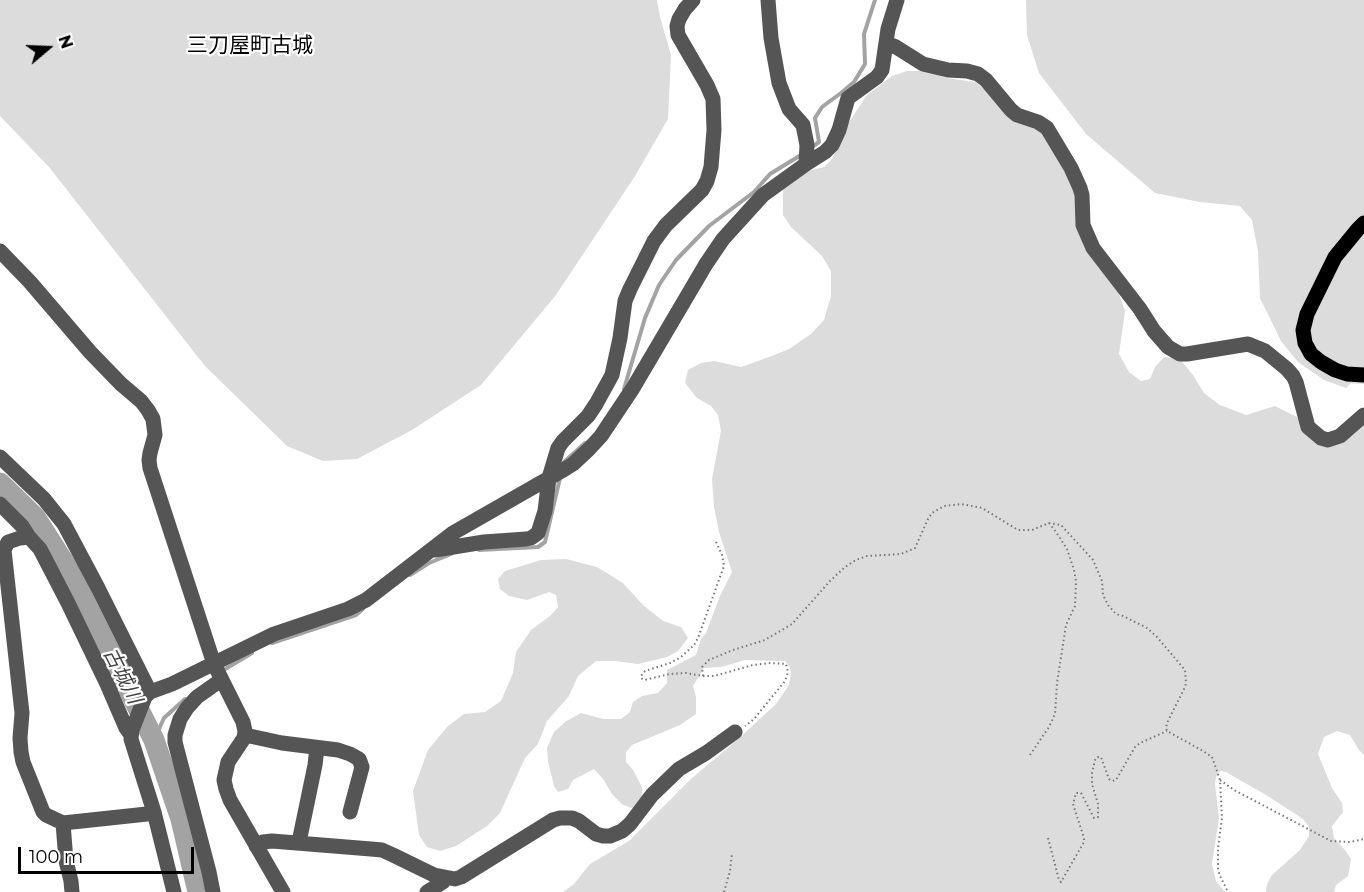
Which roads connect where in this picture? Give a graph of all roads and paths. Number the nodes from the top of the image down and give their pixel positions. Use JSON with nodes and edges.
{"nodes":[{"id":1,"x":693,"y":0,"type":"edge"},
{"id":2,"x":768,"y":0,"type":"edge"},
{"id":3,"x":897,"y":0,"type":"edge"},
{"id":4,"x":886,"y":43,"type":"junction"},
{"id":5,"x":806,"y":164,"type":"junction"},
{"id":6,"x":1364,"y":223,"type":"edge"},
{"id":7,"x":0,"y":251,"type":"edge"},
{"id":8,"x":1364,"y":375,"type":"edge"},
{"id":9,"x":1364,"y":415,"type":"edge"},
{"id":10,"x":0,"y":457,"type":"edge"},
{"id":11,"x":556,"y":474,"type":"junction"},
{"id":12,"x":0,"y":504,"type":"edge"},
{"id":13,"x":1049,"y":523,"type":"junction"},
{"id":14,"x":30,"y":537,"type":"junction"},
{"id":15,"x":716,"y":542,"type":"dead end"},
{"id":16,"x":429,"y":551,"type":"junction"},
{"id":17,"x":218,"y":672,"type":"junction"},
{"id":18,"x":704,"y":676,"type":"junction"},
{"id":19,"x":148,"y":694,"type":"junction"},
{"id":20,"x":1167,"y":730,"type":"junction"},
{"id":21,"x":131,"y":732,"type":"junction"},
{"id":22,"x":735,"y":732,"type":"joint"},
{"id":23,"x":245,"y":735,"type":"junction"},
{"id":24,"x":317,"y":748,"type":"junction"},
{"id":25,"x":1030,"y":755,"type":"dead end"},
{"id":26,"x":1220,"y":780,"type":"junction"},
{"id":27,"x":154,"y":812,"type":"junction"},
{"id":28,"x":350,"y":812,"type":"dead end"},
{"id":29,"x":63,"y":823,"type":"junction"},
{"id":30,"x":1048,"y":838,"type":"dead end"},
{"id":31,"x":1364,"y":839,"type":"edge"},
{"id":32,"x":299,"y":842,"type":"junction"},
{"id":33,"x":256,"y":846,"type":"junction"},
{"id":34,"x":732,"y":853,"type":"dead end"},
{"id":35,"x":445,"y":878,"type":"junction"},
{"id":36,"x":72,"y":892,"type":"edge"},
{"id":37,"x":174,"y":892,"type":"edge"},
{"id":38,"x":213,"y":892,"type":"edge"},
{"id":39,"x":283,"y":892,"type":"edge"},
{"id":40,"x":427,"y":892,"type":"edge"},
{"id":41,"x":724,"y":892,"type":"edge"},
{"id":42,"x":1228,"y":892,"type":"edge"}],
"edges":[{"from":1,"to":11,"type":"street"},
{"from":2,"to":5,"type":"street"},
{"from":3,"to":4,"type":"street"},
{"from":4,"to":5,"type":"street"},
{"from":4,"to":9,"type":"street"},
{"from":5,"to":11,"type":"street"},
{"from":6,"to":8,"type":"main road"},
{"from":7,"to":17,"type":"street"},
{"from":10,"to":19,"type":"street"},
{"from":11,"to":16,"type":"street"},
{"from":11,"to":16,"type":"street"},
{"from":12,"to":14,"type":"street"},
{"from":13,"to":18,"type":"path"},
{"from":13,"to":20,"type":"path"},
{"from":13,"to":25,"type":"path"},
{"from":14,"to":21,"type":"street"},
{"from":14,"to":29,"type":"street"},
{"from":15,"to":18,"type":"path"},
{"from":16,"to":17,"type":"street"},
{"from":17,"to":19,"type":"street"},
{"from":17,"to":23,"type":"street"},
{"from":17,"to":38,"type":"street"},
{"from":18,"to":22,"type":"path"},
{"from":19,"to":21,"type":"street"},
{"from":20,"to":26,"type":"path"},
{"from":20,"to":30,"type":"path"},
{"from":21,"to":27,"type":"street"},
{"from":22,"to":35,"type":"street"},
{"from":23,"to":24,"type":"street"},
{"from":23,"to":33,"type":"street"},
{"from":24,"to":28,"type":"street"},
{"from":24,"to":32,"type":"street"},
{"from":26,"to":31,"type":"path"},
{"from":26,"to":42,"type":"path"},
{"from":27,"to":29,"type":"street"},
{"from":27,"to":37,"type":"street"},
{"from":29,"to":36,"type":"street"},
{"from":32,"to":33,"type":"street"},
{"from":32,"to":35,"type":"street"},
{"from":33,"to":39,"type":"street"},
{"from":34,"to":41,"type":"path"},
{"from":35,"to":40,"type":"street"}]}
